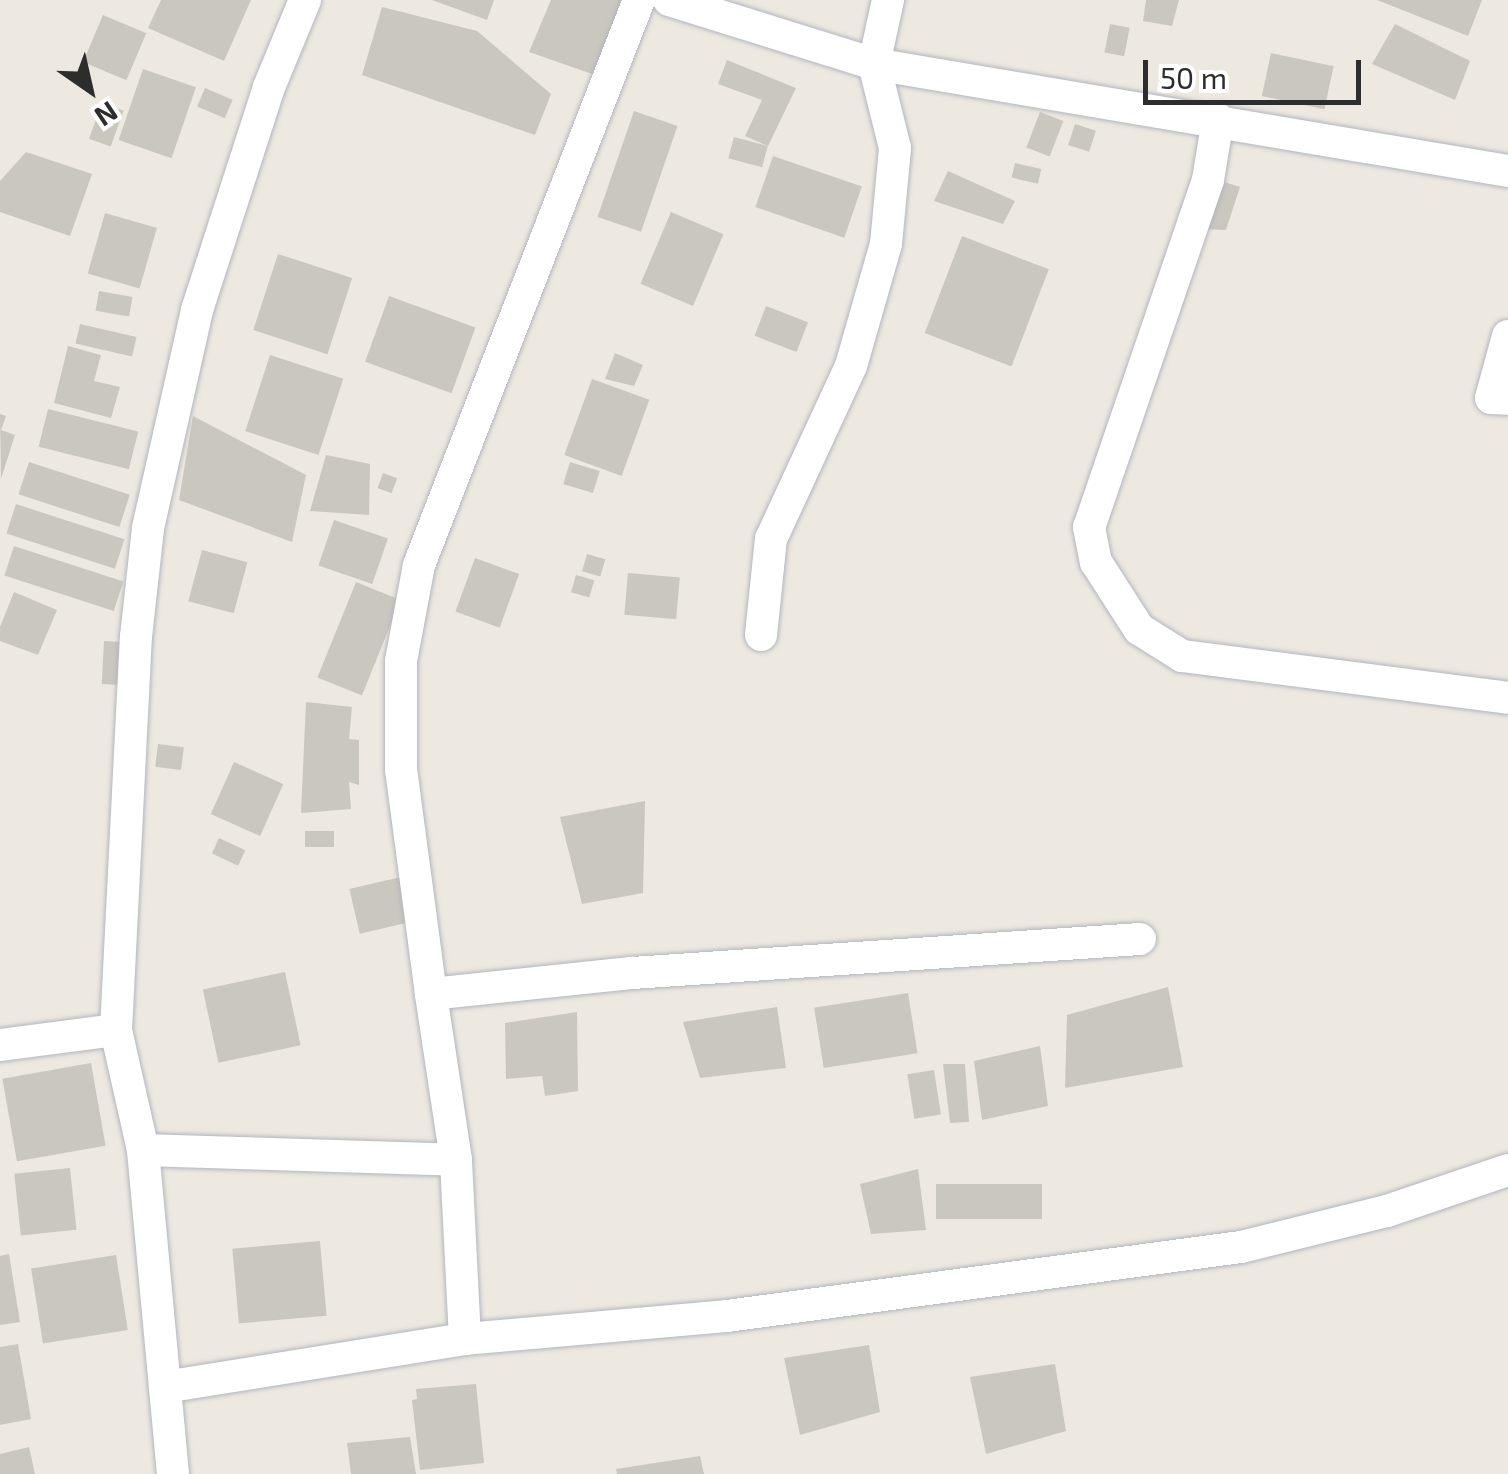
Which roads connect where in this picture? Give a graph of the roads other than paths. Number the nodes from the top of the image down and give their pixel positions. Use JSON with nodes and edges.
{"nodes":[{"id":1,"x":305,"y":0,"type":"edge"},
{"id":2,"x":640,"y":0,"type":"edge"},
{"id":3,"x":669,"y":0,"type":"edge"},
{"id":4,"x":888,"y":0,"type":"edge"},
{"id":5,"x":874,"y":64,"type":"junction"},
{"id":6,"x":1218,"y":120,"type":"junction"},
{"id":7,"x":1508,"y":171,"type":"edge"},
{"id":8,"x":1508,"y":336,"type":"edge"},
{"id":9,"x":1508,"y":399,"type":"edge"},
{"id":10,"x":761,"y":634,"type":"dead end"},
{"id":11,"x":1508,"y":698,"type":"edge"},
{"id":12,"x":1140,"y":939,"type":"dead end"},
{"id":13,"x":431,"y":994,"type":"junction"},
{"id":14,"x":116,"y":1030,"type":"junction"},
{"id":15,"x":0,"y":1045,"type":"edge"},
{"id":16,"x":143,"y":1150,"type":"junction"},
{"id":17,"x":456,"y":1160,"type":"junction"},
{"id":18,"x":1508,"y":1170,"type":"edge"},
{"id":19,"x":465,"y":1339,"type":"junction"},
{"id":20,"x":166,"y":1387,"type":"junction"},
{"id":21,"x":172,"y":1474,"type":"edge"}],
"edges":[{"from":1,"to":14,"type":"street"},
{"from":2,"to":13,"type":"street"},
{"from":3,"to":5,"type":"street"},
{"from":4,"to":5,"type":"street"},
{"from":5,"to":6,"type":"street"},
{"from":5,"to":10,"type":"street"},
{"from":6,"to":7,"type":"street"},
{"from":6,"to":11,"type":"street"},
{"from":8,"to":9,"type":"street"},
{"from":12,"to":13,"type":"street"},
{"from":13,"to":17,"type":"street"},
{"from":14,"to":15,"type":"street"},
{"from":14,"to":16,"type":"street"},
{"from":16,"to":17,"type":"street"},
{"from":16,"to":20,"type":"street"},
{"from":17,"to":19,"type":"street"},
{"from":18,"to":19,"type":"street"},
{"from":19,"to":20,"type":"street"},
{"from":20,"to":21,"type":"street"}]}
